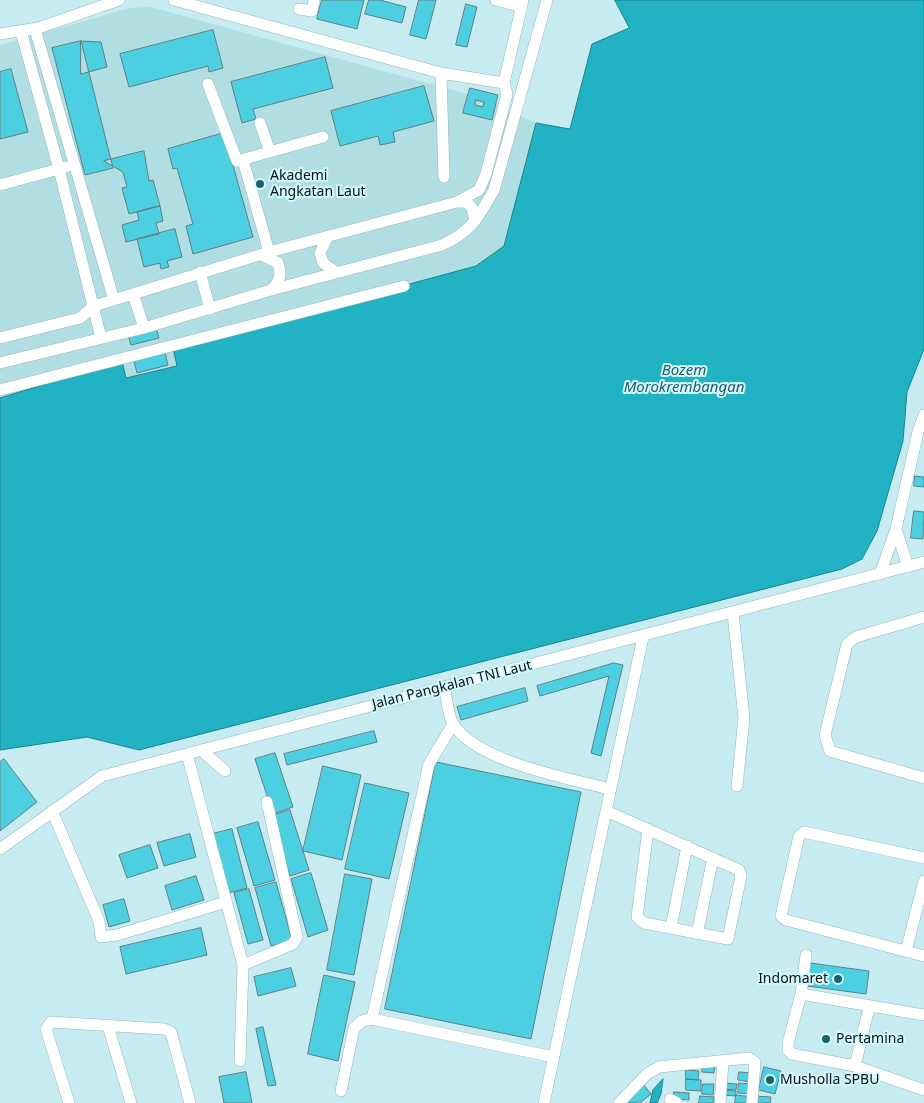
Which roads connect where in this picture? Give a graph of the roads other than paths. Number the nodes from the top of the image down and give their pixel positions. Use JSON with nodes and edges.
{"nodes":[{"id":1,"x":119,"y":0,"type":"edge"},
{"id":2,"x":174,"y":0,"type":"edge"},
{"id":3,"x":314,"y":0,"type":"edge"},
{"id":4,"x":496,"y":0,"type":"edge"},
{"id":5,"x":543,"y":1,"type":"edge"},
{"id":6,"x":522,"y":3,"type":"edge"},
{"id":7,"x":299,"y":9,"type":"dead end"},
{"id":8,"x":35,"y":29,"type":"junction"},
{"id":9,"x":21,"y":31,"type":"junction"},
{"id":10,"x":0,"y":34,"type":"edge"},
{"id":11,"x":441,"y":73,"type":"junction"},
{"id":12,"x":208,"y":84,"type":"dead end"},
{"id":13,"x":506,"y":88,"type":"junction"},
{"id":14,"x":519,"y":95,"type":"junction"},
{"id":15,"x":260,"y":123,"type":"dead end"},
{"id":16,"x":323,"y":137,"type":"dead end"},
{"id":17,"x":270,"y":152,"type":"junction"},
{"id":18,"x":243,"y":160,"type":"junction"},
{"id":19,"x":74,"y":164,"type":"junction"},
{"id":20,"x":59,"y":169,"type":"junction"},
{"id":21,"x":444,"y":177,"type":"dead end"},
{"id":22,"x":0,"y":185,"type":"edge"},
{"id":23,"x":457,"y":202,"type":"junction"},
{"id":24,"x":475,"y":221,"type":"junction"},
{"id":25,"x":328,"y":236,"type":"junction"},
{"id":26,"x":265,"y":253,"type":"junction"},
{"id":27,"x":200,"y":272,"type":"junction"},
{"id":28,"x":336,"y":272,"type":"junction"},
{"id":29,"x":404,"y":286,"type":"dead end"},
{"id":30,"x":271,"y":290,"type":"junction"},
{"id":31,"x":133,"y":294,"type":"junction"},
{"id":32,"x":114,"y":300,"type":"junction"},
{"id":33,"x":94,"y":306,"type":"junction"},
{"id":34,"x":210,"y":309,"type":"junction"},
{"id":35,"x":144,"y":328,"type":"junction"},
{"id":36,"x":0,"y":338,"type":"edge"},
{"id":37,"x":101,"y":338,"type":"junction"},
{"id":38,"x":0,"y":363,"type":"edge"},
{"id":39,"x":0,"y":390,"type":"edge"},
{"id":40,"x":924,"y":415,"type":"edge"},
{"id":41,"x":921,"y":432,"type":"edge"},
{"id":42,"x":896,"y":529,"type":"junction"},
{"id":43,"x":924,"y":562,"type":"edge"},
{"id":44,"x":908,"y":567,"type":"junction"},
{"id":45,"x":880,"y":574,"type":"junction"},
{"id":46,"x":733,"y":613,"type":"junction"},
{"id":47,"x":924,"y":617,"type":"edge"},
{"id":48,"x":643,"y":637,"type":"junction"},
{"id":49,"x":444,"y":688,"type":"junction"},
{"id":50,"x":453,"y":724,"type":"junction"},
{"id":51,"x":201,"y":750,"type":"junction"},
{"id":52,"x":187,"y":754,"type":"junction"},
{"id":53,"x":225,"y":771,"type":"dead end"},
{"id":54,"x":924,"y":778,"type":"edge"},
{"id":55,"x":737,"y":786,"type":"dead end"},
{"id":56,"x":610,"y":789,"type":"junction"},
{"id":57,"x":266,"y":802,"type":"dead end"},
{"id":58,"x":52,"y":811,"type":"junction"},
{"id":59,"x":606,"y":811,"type":"junction"},
{"id":60,"x":648,"y":829,"type":"junction"},
{"id":61,"x":687,"y":846,"type":"junction"},
{"id":62,"x":0,"y":849,"type":"edge"},
{"id":63,"x":714,"y":858,"type":"junction"},
{"id":64,"x":924,"y":858,"type":"edge"},
{"id":65,"x":924,"y":880,"type":"edge"},
{"id":66,"x":226,"y":902,"type":"junction"},
{"id":67,"x":671,"y":928,"type":"junction"},
{"id":68,"x":697,"y":934,"type":"junction"},
{"id":69,"x":906,"y":952,"type":"junction"},
{"id":70,"x":806,"y":955,"type":"dead end"},
{"id":71,"x":924,"y":956,"type":"edge"},
{"id":72,"x":243,"y":965,"type":"junction"},
{"id":73,"x":801,"y":994,"type":"junction"},
{"id":74,"x":869,"y":1008,"type":"junction"},
{"id":75,"x":924,"y":1015,"type":"edge"},
{"id":76,"x":372,"y":1019,"type":"junction"},
{"id":77,"x":108,"y":1026,"type":"junction"},
{"id":78,"x":554,"y":1058,"type":"junction"},
{"id":79,"x":240,"y":1060,"type":"dead end"},
{"id":80,"x":723,"y":1062,"type":"junction"},
{"id":81,"x":855,"y":1066,"type":"junction"},
{"id":82,"x":924,"y":1090,"type":"edge"},
{"id":83,"x":341,"y":1091,"type":"dead end"},
{"id":84,"x":69,"y":1103,"type":"edge"},
{"id":85,"x":131,"y":1103,"type":"edge"},
{"id":86,"x":190,"y":1103,"type":"edge"},
{"id":87,"x":544,"y":1103,"type":"edge"},
{"id":88,"x":619,"y":1103,"type":"edge"},
{"id":89,"x":720,"y":1103,"type":"edge"},
{"id":90,"x":752,"y":1103,"type":"edge"}],
"edges":[{"from":1,"to":8,"type":"street"},
{"from":2,"to":11,"type":"street"},
{"from":3,"to":7,"type":"street"},
{"from":4,"to":6,"type":"street"},
{"from":5,"to":14,"type":"street"},
{"from":6,"to":13,"type":"street"},
{"from":8,"to":9,"type":"street"},
{"from":8,"to":19,"type":"street"},
{"from":9,"to":10,"type":"street"},
{"from":9,"to":20,"type":"street"},
{"from":11,"to":13,"type":"street"},
{"from":11,"to":21,"type":"street"},
{"from":12,"to":18,"type":"street"},
{"from":13,"to":14,"type":"street"},
{"from":13,"to":23,"type":"street"},
{"from":14,"to":24,"type":"street"},
{"from":15,"to":17,"type":"street"},
{"from":16,"to":17,"type":"street"},
{"from":17,"to":18,"type":"street"},
{"from":18,"to":26,"type":"street"},
{"from":19,"to":20,"type":"street"},
{"from":19,"to":32,"type":"street"},
{"from":20,"to":22,"type":"street"},
{"from":20,"to":33,"type":"street"},
{"from":23,"to":24,"type":"street"},
{"from":23,"to":25,"type":"street"},
{"from":24,"to":28,"type":"street"},
{"from":25,"to":26,"type":"street"},
{"from":25,"to":28,"type":"street"},
{"from":26,"to":27,"type":"street"},
{"from":26,"to":30,"type":"street"},
{"from":27,"to":31,"type":"street"},
{"from":27,"to":34,"type":"street"},
{"from":28,"to":30,"type":"street"},
{"from":29,"to":39,"type":"street"},
{"from":30,"to":34,"type":"street"},
{"from":31,"to":32,"type":"street"},
{"from":31,"to":35,"type":"street"},
{"from":32,"to":33,"type":"street"},
{"from":33,"to":36,"type":"street"},
{"from":33,"to":37,"type":"street"},
{"from":34,"to":35,"type":"street"},
{"from":35,"to":37,"type":"street"},
{"from":37,"to":38,"type":"street"},
{"from":40,"to":41,"type":"street"},
{"from":41,"to":42,"type":"street"},
{"from":42,"to":44,"type":"street"},
{"from":42,"to":45,"type":"street"},
{"from":43,"to":44,"type":"street","name":"Jalan Pangkalan TNI Laut"},
{"from":44,"to":45,"type":"street","name":"Jalan Pangkalan TNI Laut"},
{"from":45,"to":46,"type":"street","name":"Jalan Pangkalan TNI Laut"},
{"from":46,"to":48,"type":"street","name":"Jalan Pangkalan TNI Laut"},
{"from":46,"to":55,"type":"street"},
{"from":47,"to":54,"type":"street"},
{"from":48,"to":49,"type":"street","name":"Jalan Pangkalan TNI Laut"},
{"from":48,"to":56,"type":"street"},
{"from":49,"to":50,"type":"street"},
{"from":49,"to":51,"type":"street","name":"Jalan Pangkalan TNI Laut"},
{"from":50,"to":56,"type":"street"},
{"from":50,"to":76,"type":"street"},
{"from":51,"to":52,"type":"street","name":"Jalan Pangkalan TNI Laut"},
{"from":51,"to":53,"type":"street"},
{"from":52,"to":58,"type":"street","name":"Jalan Pangkalan TNI Laut"},
{"from":52,"to":66,"type":"street"},
{"from":56,"to":59,"type":"street"},
{"from":57,"to":72,"type":"street"},
{"from":58,"to":62,"type":"street","name":"Jalan Pangkalan TNI Laut"},
{"from":58,"to":66,"type":"street"},
{"from":59,"to":60,"type":"street"},
{"from":59,"to":78,"type":"street"},
{"from":60,"to":61,"type":"street"},
{"from":60,"to":67,"type":"street"},
{"from":61,"to":63,"type":"street"},
{"from":61,"to":67,"type":"street"},
{"from":63,"to":68,"type":"street"},
{"from":63,"to":68,"type":"street"},
{"from":64,"to":69,"type":"street"},
{"from":65,"to":69,"type":"street"},
{"from":66,"to":72,"type":"street"},
{"from":67,"to":68,"type":"street"},
{"from":69,"to":71,"type":"street"},
{"from":70,"to":73,"type":"street"},
{"from":72,"to":79,"type":"street"},
{"from":73,"to":74,"type":"street"},
{"from":73,"to":81,"type":"street"},
{"from":74,"to":75,"type":"street"},
{"from":74,"to":81,"type":"street"},
{"from":76,"to":78,"type":"street"},
{"from":76,"to":83,"type":"street"},
{"from":77,"to":84,"type":"street"},
{"from":77,"to":85,"type":"street"},
{"from":77,"to":86,"type":"street"},
{"from":78,"to":87,"type":"street"},
{"from":80,"to":88,"type":"street"},
{"from":80,"to":89,"type":"street"},
{"from":80,"to":90,"type":"street"},
{"from":81,"to":82,"type":"street"}]}
